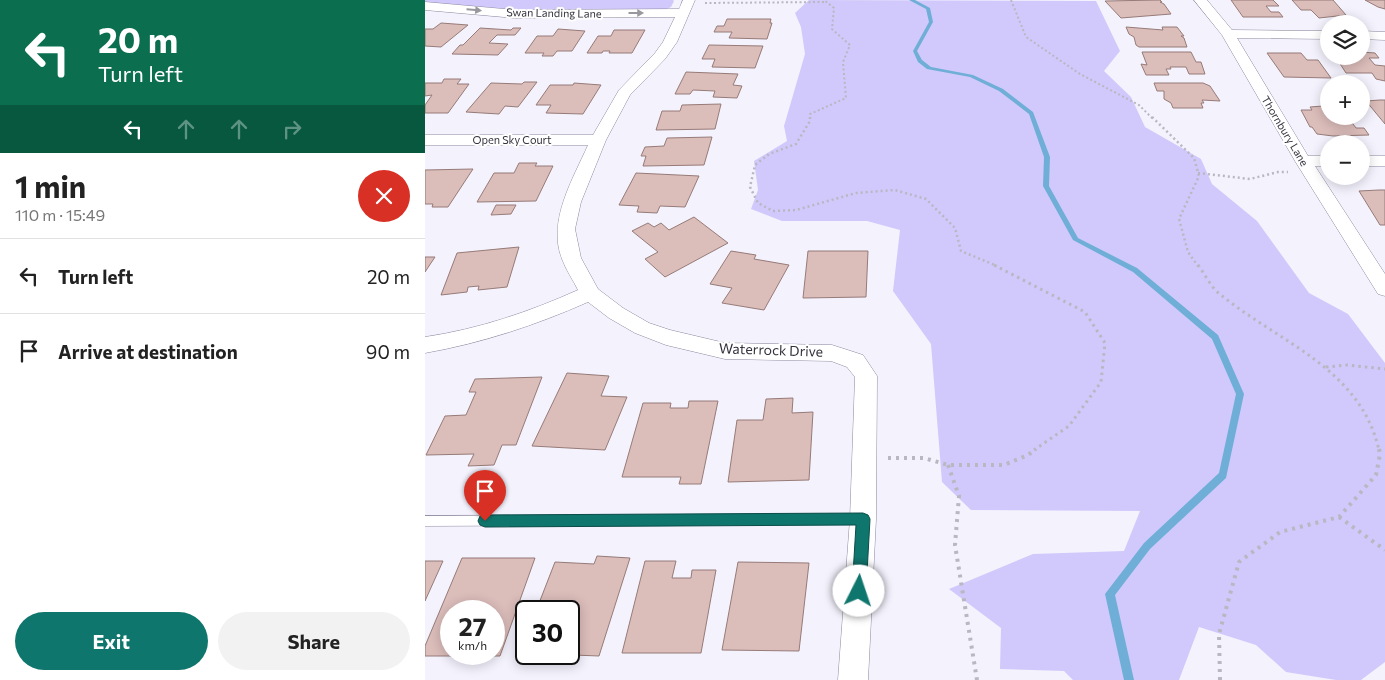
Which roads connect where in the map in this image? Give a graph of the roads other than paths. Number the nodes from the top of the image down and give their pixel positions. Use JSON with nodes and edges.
{"nodes":[{"id":1,"x":1200,"y":0,"type":"edge"},
{"id":2,"x":686,"y":5,"type":"edge"},
{"id":3,"x":425,"y":6,"type":"edge"},
{"id":4,"x":1228,"y":34,"type":"junction"},
{"id":5,"x":1320,"y":35,"type":"edge"},
{"id":6,"x":1370,"y":35,"type":"edge"},
{"id":7,"x":1385,"y":36,"type":"edge"},
{"id":8,"x":425,"y":140,"type":"edge"},
{"id":9,"x":598,"y":140,"type":"junction"},
{"id":10,"x":1370,"y":161,"type":"edge"},
{"id":11,"x":1385,"y":161,"type":"edge"},
{"id":12,"x":1320,"y":163,"type":"edge"},
{"id":13,"x":1307,"y":167,"type":"junction"},
{"id":14,"x":1385,"y":289,"type":"edge"},
{"id":15,"x":590,"y":293,"type":"junction"},
{"id":16,"x":425,"y":345,"type":"edge"},
{"id":17,"x":863,"y":519,"type":"junction"},
{"id":18,"x":425,"y":521,"type":"edge"},
{"id":19,"x":853,"y":680,"type":"edge"}],
"edges":[{"from":1,"to":4,"type":"street","name":"Thornbury Lane"},
{"from":3,"to":2,"type":"street","name":"Swan Landing Lane","one_way":true},
{"from":2,"to":9,"type":"street","name":"Waterrock Drive"},
{"from":4,"to":5,"type":"street"},
{"from":4,"to":13,"type":"street","name":"Thornbury Lane"},
{"from":6,"to":7,"type":"street"},
{"from":8,"to":9,"type":"street","name":"Open Sky Court"},
{"from":9,"to":15,"type":"street","name":"Waterrock Drive"},
{"from":10,"to":11,"type":"street"},
{"from":12,"to":13,"type":"street"},
{"from":13,"to":14,"type":"street","name":"Thornbury Lane"},
{"from":15,"to":16,"type":"street"},
{"from":15,"to":17,"type":"street","name":"Waterrock Drive"},
{"from":17,"to":18,"type":"lane"},
{"from":17,"to":19,"type":"street","name":"Waterrock Drive"}]}
